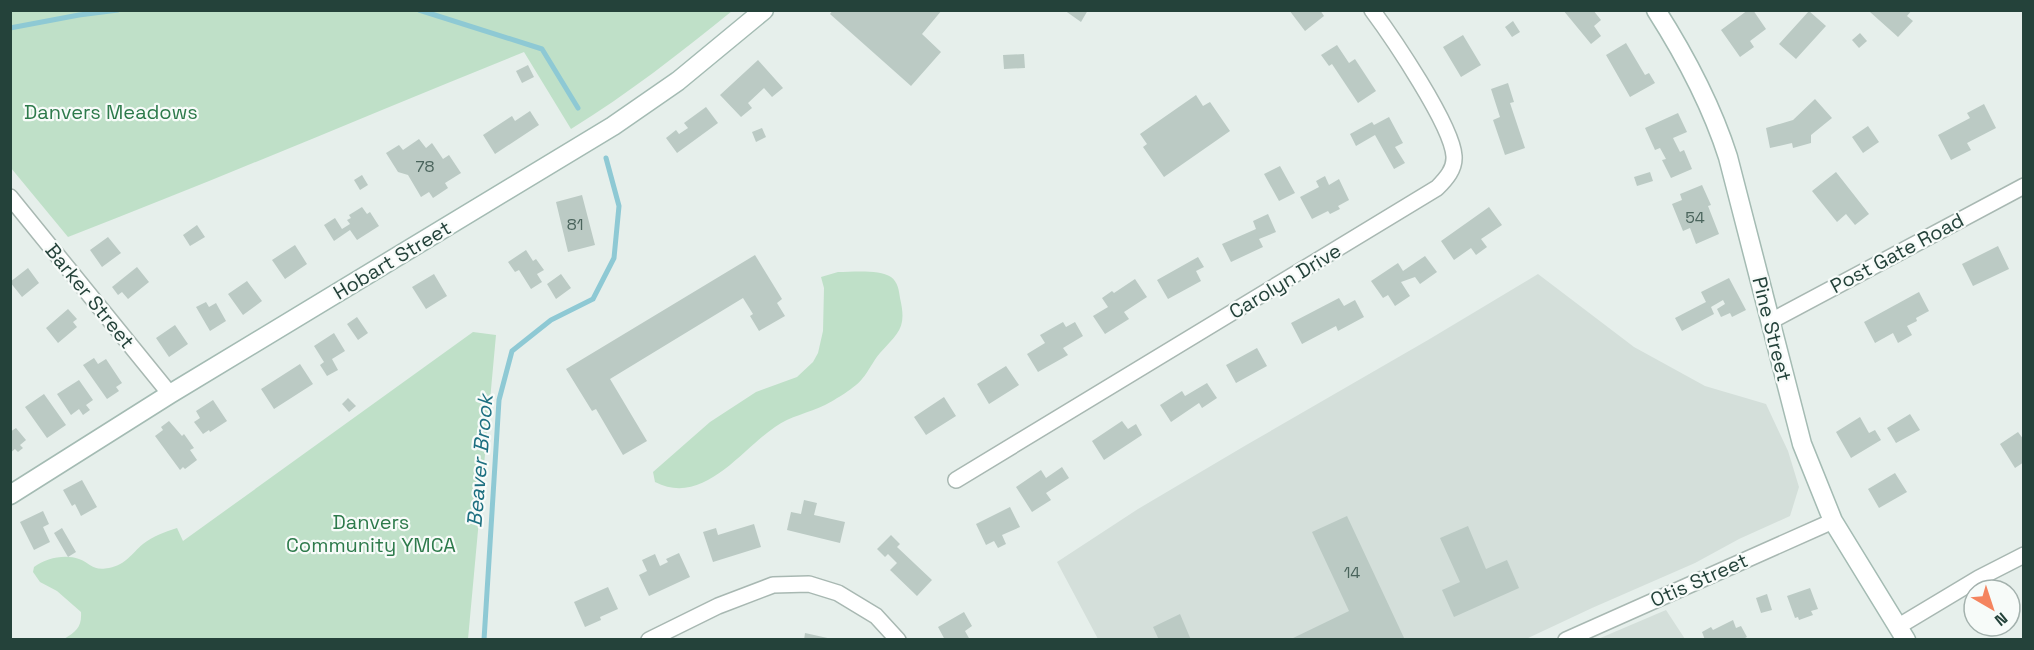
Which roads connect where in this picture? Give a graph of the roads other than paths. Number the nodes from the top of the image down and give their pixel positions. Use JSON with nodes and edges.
{"nodes":[{"id":1,"x":764,"y":10,"type":"edge"},
{"id":2,"x":1372,"y":10,"type":"edge"},
{"id":3,"x":1656,"y":10,"type":"edge"},
{"id":4,"x":2024,"y":186,"type":"edge"},
{"id":5,"x":10,"y":197,"type":"edge"},
{"id":6,"x":1771,"y":321,"type":"junction"},
{"id":7,"x":170,"y":394,"type":"junction"},
{"id":8,"x":956,"y":480,"type":"dead end"},
{"id":9,"x":10,"y":495,"type":"edge"},
{"id":10,"x":1833,"y":521,"type":"junction"},
{"id":11,"x":2024,"y":555,"type":"edge"},
{"id":12,"x":1903,"y":633,"type":"edge"},
{"id":13,"x":649,"y":639,"type":"edge"},
{"id":14,"x":898,"y":639,"type":"edge"},
{"id":15,"x":1566,"y":639,"type":"edge"}],
"edges":[{"from":1,"to":7,"type":"main road","name":"Hobart Street"},
{"from":2,"to":8,"type":"street","name":"Carolyn Drive"},
{"from":3,"to":6,"type":"main road","name":"Pine Street"},
{"from":4,"to":6,"type":"street","name":"Post Gate Road"},
{"from":5,"to":7,"type":"street","name":"Barker Street"},
{"from":6,"to":10,"type":"main road","name":"Pine Street"},
{"from":7,"to":9,"type":"main road","name":"Hobart Street"},
{"from":10,"to":12,"type":"main road","name":"Pine Street"},
{"from":10,"to":15,"type":"street","name":"Otis Street"},
{"from":11,"to":12,"type":"street"},
{"from":13,"to":14,"type":"street"}]}
